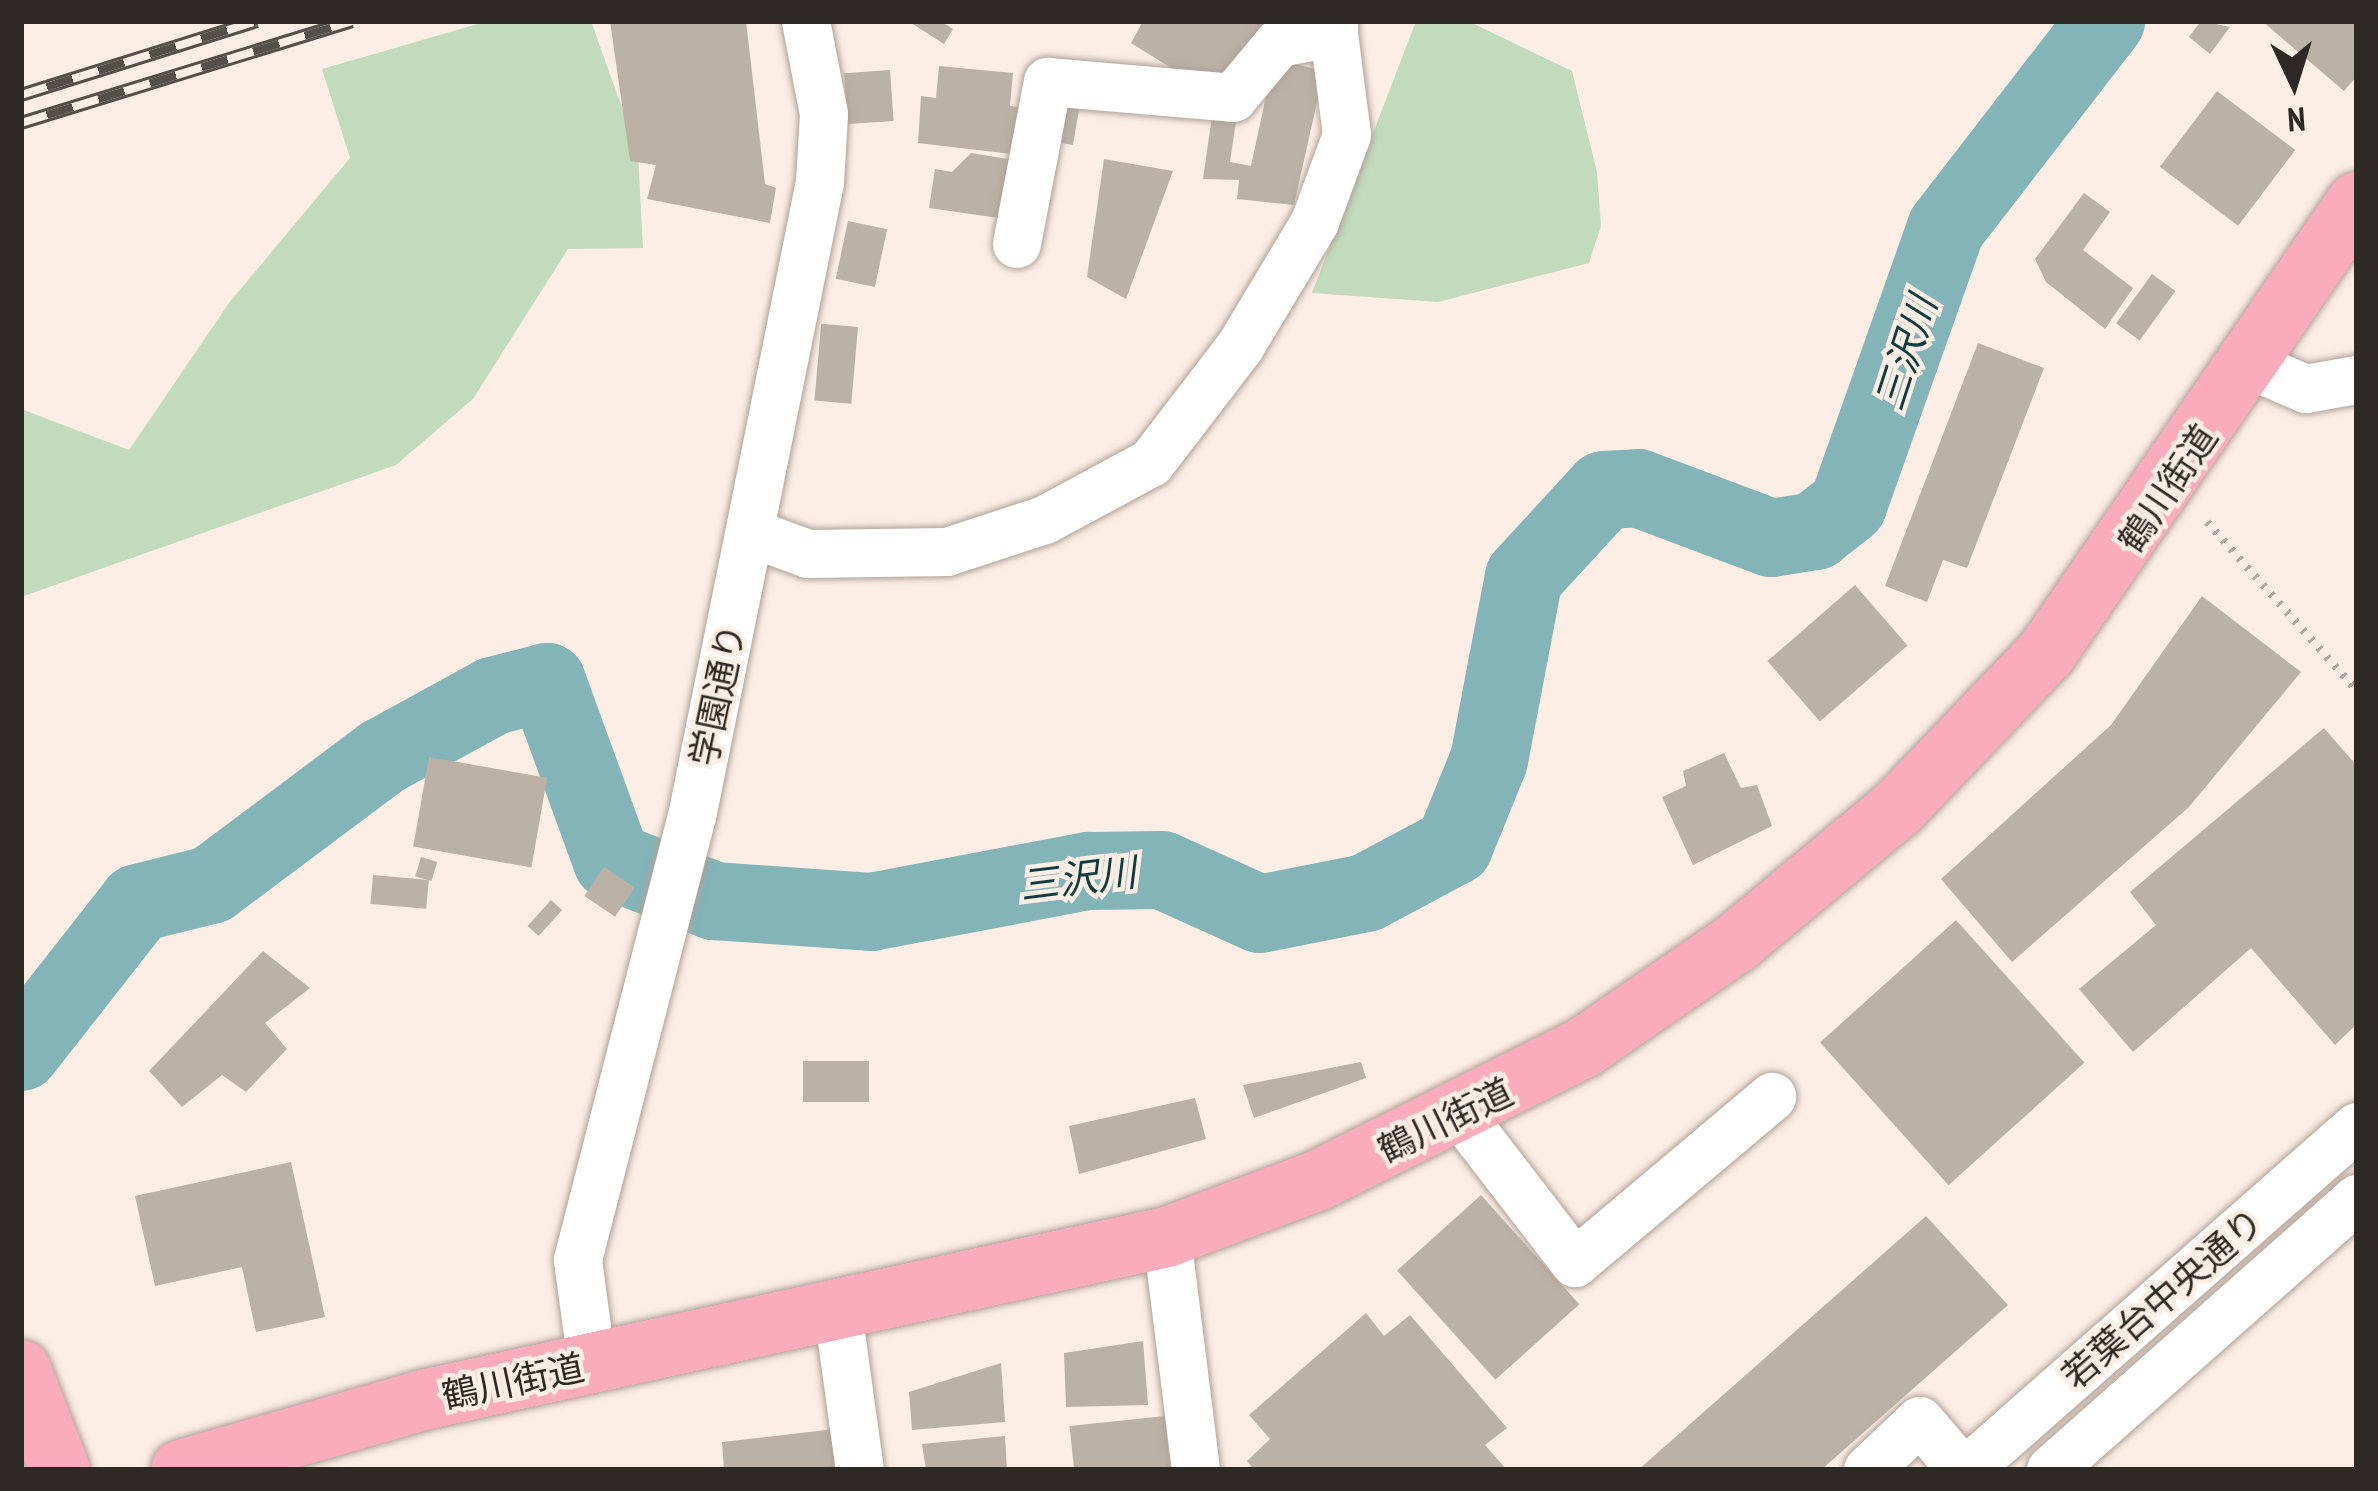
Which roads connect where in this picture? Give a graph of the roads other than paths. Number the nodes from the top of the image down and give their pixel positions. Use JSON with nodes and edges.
{"nodes":[{"id":1,"x":806,"y":21,"type":"edge"},
{"id":2,"x":1334,"y":27,"type":"edge"},
{"id":3,"x":2357,"y":202,"type":"edge"},
{"id":4,"x":1017,"y":244,"type":"dead end"},
{"id":5,"x":2250,"y":365,"type":"junction"},
{"id":6,"x":2357,"y":380,"type":"edge"},
{"id":7,"x":751,"y":533,"type":"junction"},
{"id":8,"x":1772,"y":1097,"type":"dead end"},
{"id":9,"x":1461,"y":1115,"type":"junction"},
{"id":10,"x":2357,"y":1127,"type":"edge"},
{"id":11,"x":2357,"y":1198,"type":"edge"},
{"id":12,"x":1167,"y":1237,"type":"junction"},
{"id":13,"x":838,"y":1312,"type":"junction"},
{"id":14,"x":592,"y":1364,"type":"junction"},
{"id":15,"x":21,"y":1370,"type":"edge"},
{"id":16,"x":60,"y":1470,"type":"edge"},
{"id":17,"x":181,"y":1470,"type":"edge"},
{"id":18,"x":860,"y":1470,"type":"edge"},
{"id":19,"x":1196,"y":1470,"type":"edge"},
{"id":20,"x":1868,"y":1470,"type":"edge"},
{"id":21,"x":1964,"y":1470,"type":"edge"},
{"id":22,"x":2050,"y":1470,"type":"edge"}],
"edges":[{"from":1,"to":7,"type":"street","name":"学園通り"},
{"from":2,"to":4,"type":"street"},
{"from":2,"to":7,"type":"street"},
{"from":3,"to":5,"type":"main road","name":"鶴川街道"},
{"from":5,"to":6,"type":"street"},
{"from":5,"to":9,"type":"main road","name":"鶴川街道"},
{"from":7,"to":14,"type":"street","name":"学園通り"},
{"from":8,"to":9,"type":"street"},
{"from":9,"to":12,"type":"main road","name":"鶴川街道"},
{"from":10,"to":21,"type":"street","name":"若葉台中央通り"},
{"from":11,"to":22,"type":"street","name":"若葉台中央通り"},
{"from":12,"to":13,"type":"main road","name":"鶴川街道"},
{"from":12,"to":19,"type":"street"},
{"from":13,"to":14,"type":"main road","name":"鶴川街道"},
{"from":13,"to":18,"type":"street"},
{"from":14,"to":17,"type":"main road","name":"鶴川街道"},
{"from":15,"to":16,"type":"main road"},
{"from":20,"to":21,"type":"street"}]}
